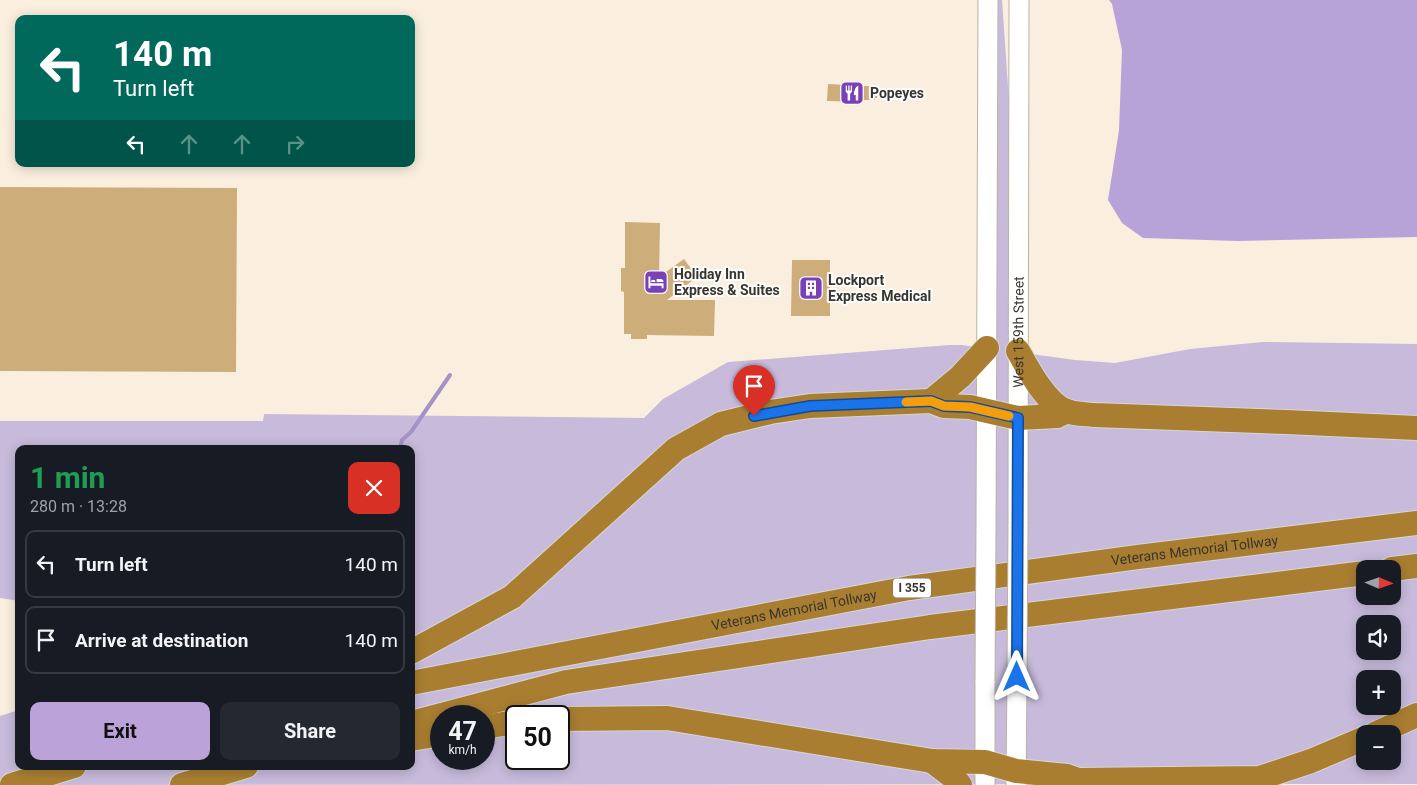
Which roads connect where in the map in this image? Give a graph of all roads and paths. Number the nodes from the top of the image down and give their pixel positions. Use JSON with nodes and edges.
{"nodes":[{"id":1,"x":988,"y":0,"type":"edge"},
{"id":2,"x":1019,"y":0,"type":"edge"},
{"id":3,"x":987,"y":348,"type":"junction"},
{"id":4,"x":1018,"y":351,"type":"junction"},
{"id":5,"x":931,"y":401,"type":"junction"},
{"id":6,"x":986,"y":411,"type":"junction"},
{"id":7,"x":1066,"y":411,"type":"junction"},
{"id":8,"x":1018,"y":418,"type":"junction"},
{"id":9,"x":1417,"y":428,"type":"edge"},
{"id":10,"x":1417,"y":522,"type":"edge"},
{"id":11,"x":1417,"y":566,"type":"edge"},
{"id":12,"x":1401,"y":568,"type":"edge"},
{"id":13,"x":1356,"y":574,"type":"edge"},
{"id":14,"x":415,"y":650,"type":"edge"},
{"id":15,"x":415,"y":681,"type":"edge"},
{"id":16,"x":1417,"y":715,"type":"edge"},
{"id":17,"x":570,"y":718,"type":"edge"},
{"id":18,"x":415,"y":722,"type":"edge"},
{"id":19,"x":1395,"y":725,"type":"edge"},
{"id":20,"x":430,"y":735,"type":"edge"},
{"id":21,"x":415,"y":737,"type":"edge"},
{"id":22,"x":1356,"y":742,"type":"edge"},
{"id":23,"x":932,"y":761,"type":"junction"},
{"id":24,"x":61,"y":770,"type":"edge"},
{"id":25,"x":233,"y":770,"type":"edge"},
{"id":26,"x":985,"y":774,"type":"edge"},
{"id":27,"x":1016,"y":778,"type":"edge"},
{"id":28,"x":1074,"y":782,"type":"edge"},
{"id":29,"x":12,"y":785,"type":"edge"},
{"id":30,"x":182,"y":785,"type":"edge"},
{"id":31,"x":960,"y":785,"type":"edge"}],
"edges":[{"from":1,"to":3,"type":"main road"},
{"from":2,"to":4,"type":"main road","name":"West 159th Street"},
{"from":3,"to":5,"type":"highway"},
{"from":3,"to":6,"type":"main road"},
{"from":4,"to":7,"type":"highway"},
{"from":4,"to":8,"type":"main road","name":"West 159th Street"},
{"from":5,"to":6,"type":"highway"},
{"from":5,"to":14,"type":"highway"},
{"from":6,"to":8,"type":"highway"},
{"from":6,"to":26,"type":"main road","bridge":true},
{"from":7,"to":8,"type":"highway"},
{"from":7,"to":9,"type":"highway"},
{"from":8,"to":27,"type":"main road","name":"West 159th Street","bridge":true},
{"from":10,"to":15,"type":"highway","name":"Veterans Memorial Tollway","number":"I 355"},
{"from":11,"to":12,"type":"highway"},
{"from":13,"to":18,"type":"highway"},
{"from":16,"to":19,"type":"highway"},
{"from":17,"to":23,"type":"highway"},
{"from":20,"to":21,"type":"highway"},
{"from":22,"to":28,"type":"highway"},
{"from":23,"to":26,"type":"highway"},
{"from":23,"to":31,"type":"highway"},
{"from":24,"to":29,"type":"highway"},
{"from":25,"to":30,"type":"highway"},
{"from":26,"to":27,"type":"highway"},
{"from":27,"to":28,"type":"highway"}]}
